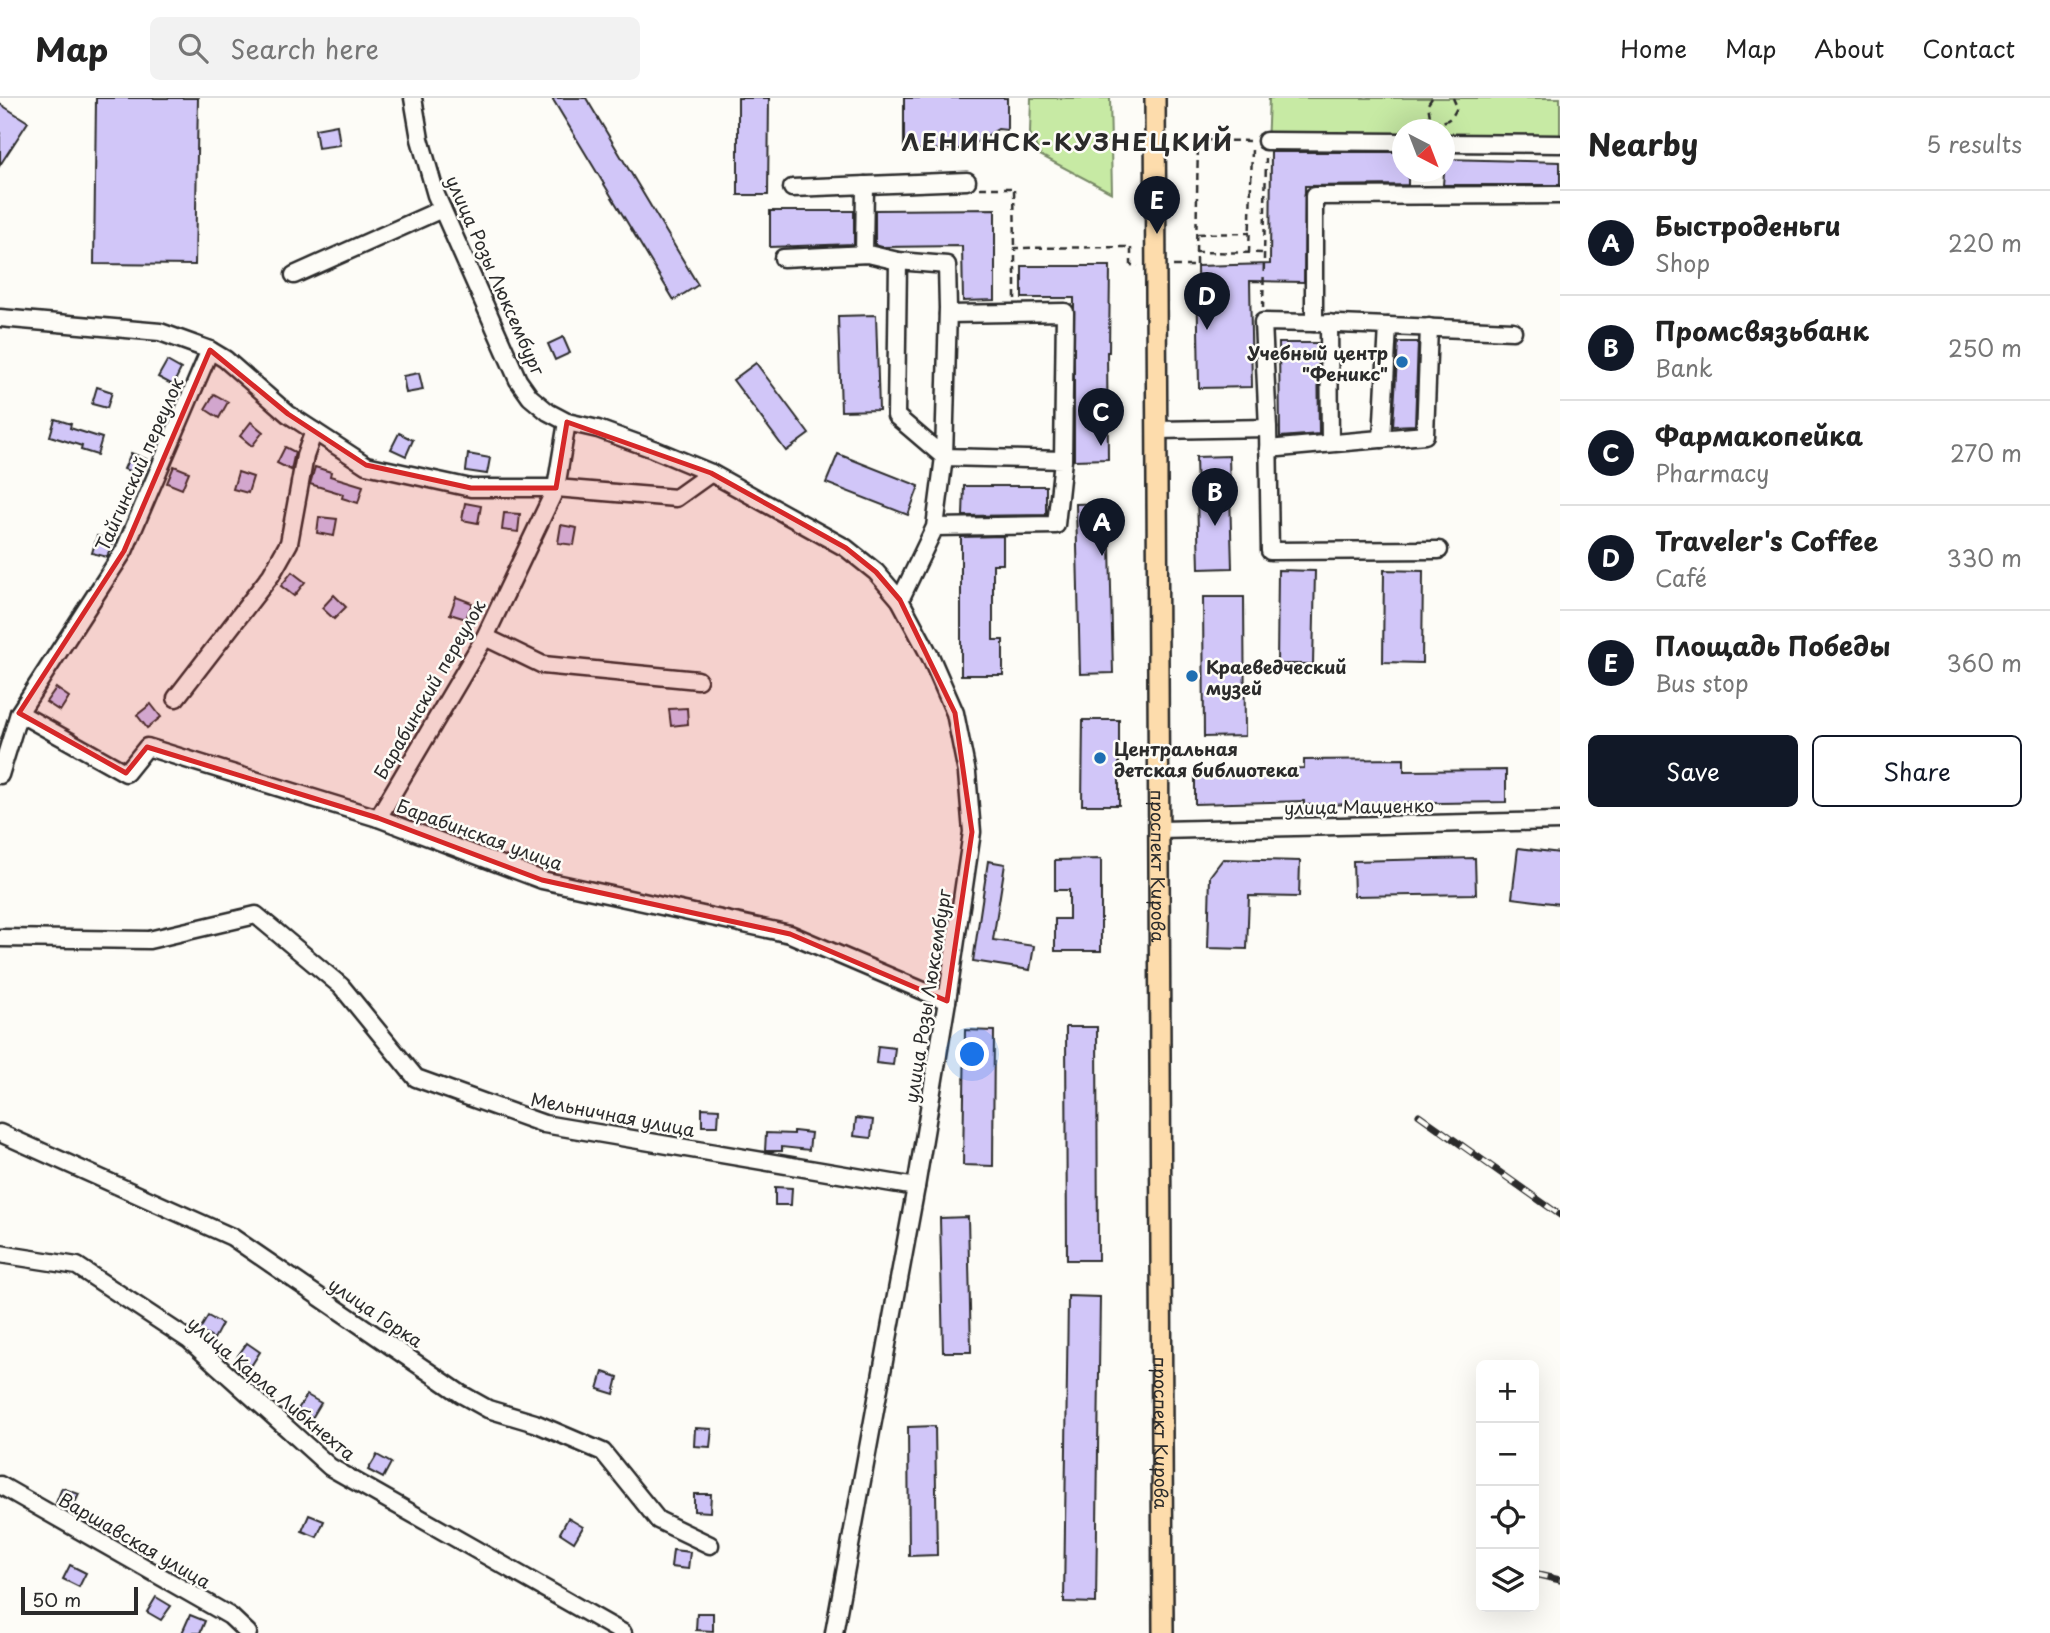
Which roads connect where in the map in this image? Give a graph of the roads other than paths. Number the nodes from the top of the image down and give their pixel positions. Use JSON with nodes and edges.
{"nodes":[{"id":1,"x":414,"y":98,"type":"edge"},
{"id":2,"x":1155,"y":98,"type":"edge"},
{"id":3,"x":1266,"y":141,"type":"road end"},
{"id":4,"x":1392,"y":142,"type":"edge"},
{"id":5,"x":1455,"y":143,"type":"edge"},
{"id":6,"x":1560,"y":144,"type":"edge"},
{"id":7,"x":967,"y":181,"type":"road end"},
{"id":8,"x":865,"y":185,"type":"junction"},
{"id":9,"x":792,"y":188,"type":"dead end"},
{"id":10,"x":1560,"y":195,"type":"edge"},
{"id":11,"x":442,"y":209,"type":"junction"},
{"id":12,"x":864,"y":254,"type":"junction"},
{"id":13,"x":783,"y":258,"type":"dead end"},
{"id":14,"x":898,"y":261,"type":"junction"},
{"id":15,"x":294,"y":275,"type":"dead end"},
{"id":16,"x":948,"y":314,"type":"junction"},
{"id":17,"x":0,"y":318,"type":"edge"},
{"id":18,"x":1322,"y":323,"type":"junction"},
{"id":19,"x":1388,"y":326,"type":"junction"},
{"id":20,"x":1429,"y":327,"type":"junction"},
{"id":21,"x":1513,"y":331,"type":"dead end"},
{"id":22,"x":210,"y":350,"type":"junction"},
{"id":23,"x":567,"y":422,"type":"junction"},
{"id":24,"x":1268,"y":428,"type":"junction"},
{"id":25,"x":1157,"y":430,"type":"junction"},
{"id":26,"x":314,"y":432,"type":"junction"},
{"id":27,"x":1382,"y":439,"type":"junction"},
{"id":28,"x":1330,"y":443,"type":"junction"},
{"id":29,"x":1268,"y":449,"type":"junction"},
{"id":30,"x":944,"y":457,"type":"junction"},
{"id":31,"x":1063,"y":460,"type":"junction"},
{"id":32,"x":711,"y":473,"type":"junction"},
{"id":33,"x":556,"y":488,"type":"junction"},
{"id":34,"x":935,"y":527,"type":"junction"},
{"id":35,"x":1439,"y":550,"type":"dead end"},
{"id":36,"x":900,"y":600,"type":"junction"},
{"id":37,"x":485,"y":637,"type":"junction"},
{"id":38,"x":698,"y":680,"type":"dead end"},
{"id":39,"x":176,"y":698,"type":"dead end"},
{"id":40,"x":19,"y":713,"type":"junction"},
{"id":41,"x":0,"y":775,"type":"edge"},
{"id":42,"x":377,"y":818,"type":"junction"},
{"id":43,"x":1560,"y":821,"type":"edge"},
{"id":44,"x":1160,"y":830,"type":"junction"},
{"id":45,"x":0,"y":938,"type":"edge"},
{"id":46,"x":947,"y":1001,"type":"junction"},
{"id":47,"x":0,"y":1133,"type":"edge"},
{"id":48,"x":916,"y":1187,"type":"junction"},
{"id":49,"x":0,"y":1254,"type":"edge"},
{"id":50,"x":0,"y":1485,"type":"edge"},
{"id":51,"x":710,"y":1545,"type":"dead end"},
{"id":52,"x":248,"y":1633,"type":"edge"},
{"id":53,"x":623,"y":1633,"type":"edge"},
{"id":54,"x":834,"y":1633,"type":"edge"},
{"id":55,"x":1163,"y":1633,"type":"edge"}],
"edges":[{"from":1,"to":11,"type":"street","name":"улица Розы Люксембург"},
{"from":2,"to":25,"type":"main road","name":"проспект Кирова"},
{"from":3,"to":4,"type":"street"},
{"from":5,"to":6,"type":"street"},
{"from":7,"to":8,"type":"street"},
{"from":8,"to":9,"type":"street"},
{"from":8,"to":12,"type":"street"},
{"from":10,"to":18,"type":"street"},
{"from":11,"to":15,"type":"street"},
{"from":11,"to":23,"type":"street","name":"улица Розы Люксембург"},
{"from":12,"to":13,"type":"street"},
{"from":12,"to":14,"type":"street"},
{"from":14,"to":16,"type":"street"},
{"from":14,"to":30,"type":"street"},
{"from":16,"to":30,"type":"street"},
{"from":16,"to":31,"type":"street"},
{"from":17,"to":22,"type":"street"},
{"from":18,"to":19,"type":"street"},
{"from":18,"to":24,"type":"street"},
{"from":18,"to":28,"type":"street"},
{"from":19,"to":20,"type":"street"},
{"from":19,"to":27,"type":"street"},
{"from":20,"to":21,"type":"street"},
{"from":20,"to":27,"type":"street"},
{"from":22,"to":26,"type":"street"},
{"from":22,"to":40,"type":"street","name":"Тайгинский переулок"},
{"from":23,"to":32,"type":"street","name":"улица Розы Люксембург"},
{"from":23,"to":33,"type":"street","name":"Барабинский переулок"},
{"from":24,"to":25,"type":"street"},
{"from":24,"to":29,"type":"street"},
{"from":25,"to":44,"type":"main road","name":"проспект Кирова"},
{"from":26,"to":33,"type":"street"},
{"from":26,"to":39,"type":"street"},
{"from":27,"to":28,"type":"street"},
{"from":28,"to":29,"type":"street"},
{"from":29,"to":35,"type":"street"},
{"from":30,"to":31,"type":"street"},
{"from":30,"to":34,"type":"street"},
{"from":31,"to":34,"type":"street"},
{"from":32,"to":33,"type":"street"},
{"from":32,"to":36,"type":"street","name":"улица Розы Люксембург"},
{"from":33,"to":37,"type":"street","name":"Барабинский переулок"},
{"from":34,"to":36,"type":"street"},
{"from":36,"to":46,"type":"street","name":"улица Розы Люксембург"},
{"from":37,"to":38,"type":"street"},
{"from":37,"to":42,"type":"street","name":"Барабинский переулок"},
{"from":40,"to":41,"type":"street","name":"Тайгинский переулок"},
{"from":40,"to":42,"type":"street","name":"Барабинская улица"},
{"from":42,"to":46,"type":"street","name":"Барабинская улица"},
{"from":43,"to":44,"type":"street","name":"улица Мациенко"},
{"from":44,"to":55,"type":"main road","name":"проспект Кирова"},
{"from":45,"to":48,"type":"street","name":"Мельничная улица"},
{"from":46,"to":48,"type":"street","name":"улица Розы Люксембург"},
{"from":47,"to":51,"type":"street","name":"улица Горка"},
{"from":48,"to":54,"type":"street","name":"улица Розы Люксембург"},
{"from":49,"to":53,"type":"street","name":"улица Карла Либкнехта"},
{"from":50,"to":52,"type":"street","name":"Варшавская улица"}]}
